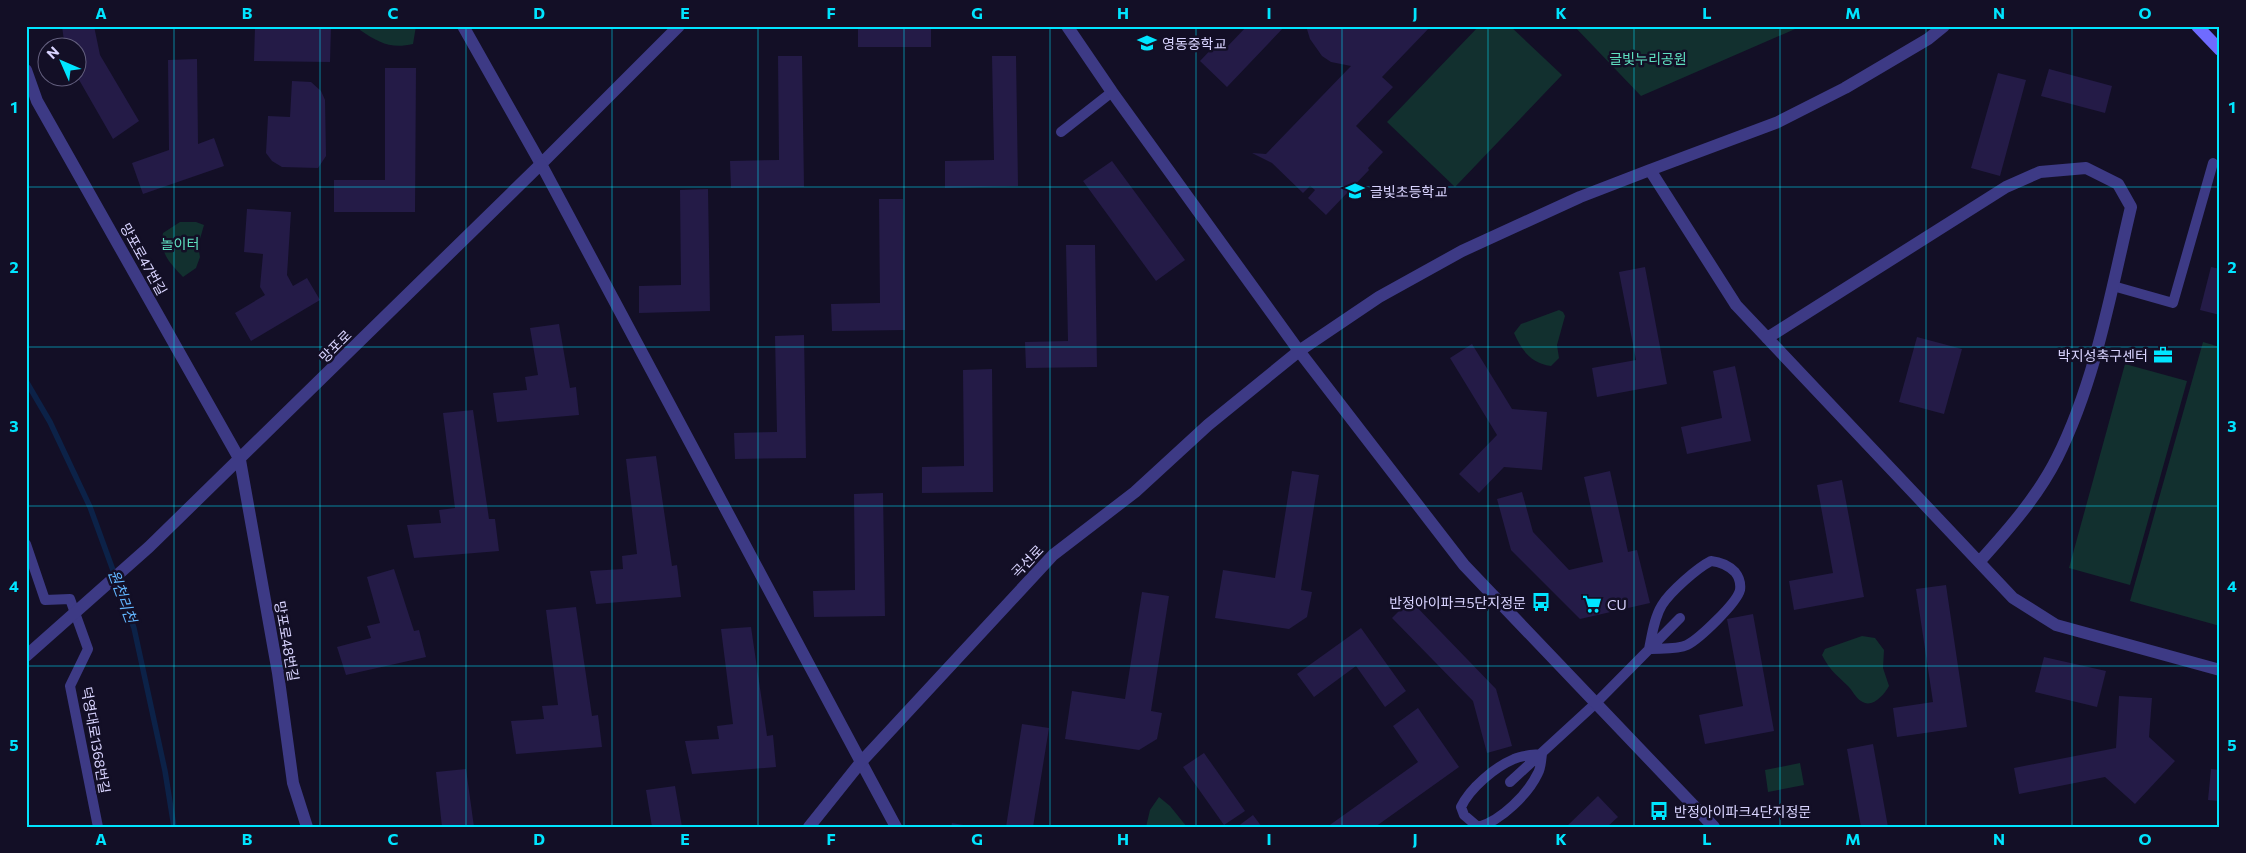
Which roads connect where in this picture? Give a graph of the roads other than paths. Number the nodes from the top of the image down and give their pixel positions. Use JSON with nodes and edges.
{"nodes":[{"id":1,"x":463,"y":26,"type":"edge"},
{"id":2,"x":679,"y":26,"type":"edge"},
{"id":3,"x":1067,"y":26,"type":"edge"},
{"id":4,"x":1944,"y":26,"type":"edge"},
{"id":5,"x":2197,"y":26,"type":"edge"},
{"id":6,"x":2220,"y":50,"type":"edge"},
{"id":7,"x":26,"y":70,"type":"edge"},
{"id":8,"x":1112,"y":92,"type":"junction"},
{"id":9,"x":1061,"y":132,"type":"dead end"},
{"id":10,"x":2213,"y":163,"type":"dead end"},
{"id":11,"x":541,"y":164,"type":"junction"},
{"id":12,"x":1650,"y":170,"type":"junction"},
{"id":13,"x":2112,"y":286,"type":"junction"},
{"id":14,"x":1767,"y":338,"type":"junction"},
{"id":15,"x":1299,"y":351,"type":"junction"},
{"id":16,"x":240,"y":460,"type":"junction"},
{"id":17,"x":26,"y":544,"type":"edge"},
{"id":18,"x":1980,"y":562,"type":"junction"},
{"id":19,"x":1680,"y":618,"type":"dead end"},
{"id":20,"x":1649,"y":649,"type":"junction"},
{"id":21,"x":26,"y":656,"type":"edge"},
{"id":22,"x":2220,"y":670,"type":"edge"},
{"id":23,"x":1596,"y":702,"type":"junction"},
{"id":24,"x":1542,"y":754,"type":"junction"},
{"id":25,"x":861,"y":762,"type":"junction"},
{"id":26,"x":1510,"y":782,"type":"dead end"},
{"id":27,"x":98,"y":827,"type":"edge"},
{"id":28,"x":307,"y":827,"type":"edge"},
{"id":29,"x":809,"y":827,"type":"edge"},
{"id":30,"x":896,"y":827,"type":"edge"},
{"id":31,"x":1479,"y":827,"type":"edge"},
{"id":32,"x":1714,"y":827,"type":"edge"}],
"edges":[{"from":1,"to":11,"type":"street"},
{"from":2,"to":11,"type":"street","name":"망포로"},
{"from":3,"to":8,"type":"street"},
{"from":4,"to":12,"type":"street","name":"곡선로"},
{"from":5,"to":6,"type":"main road"},
{"from":7,"to":16,"type":"street","name":"망포로47번길"},
{"from":8,"to":9,"type":"lane"},
{"from":8,"to":15,"type":"street"},
{"from":10,"to":13,"type":"lane"},
{"from":11,"to":16,"type":"street","name":"망포로"},
{"from":11,"to":25,"type":"street"},
{"from":12,"to":14,"type":"street"},
{"from":12,"to":15,"type":"street","name":"곡선로"},
{"from":13,"to":14,"type":"street"},
{"from":13,"to":18,"type":"street"},
{"from":14,"to":18,"type":"street"},
{"from":15,"to":23,"type":"street"},
{"from":15,"to":25,"type":"street","name":"곡선로"},
{"from":16,"to":21,"type":"street","name":"망포로"},
{"from":16,"to":28,"type":"street","name":"망포로48번길"},
{"from":17,"to":27,"type":"lane","name":"덕영대로1368번길"},
{"from":18,"to":22,"type":"street"},
{"from":19,"to":20,"type":"lane"},
{"from":20,"to":20,"type":"lane"},
{"from":20,"to":23,"type":"lane"},
{"from":23,"to":24,"type":"lane"},
{"from":23,"to":32,"type":"street"},
{"from":24,"to":26,"type":"lane"},
{"from":24,"to":31,"type":"lane"},
{"from":24,"to":31,"type":"lane"},
{"from":25,"to":29,"type":"street","name":"곡선로"},
{"from":25,"to":30,"type":"street"}]}
